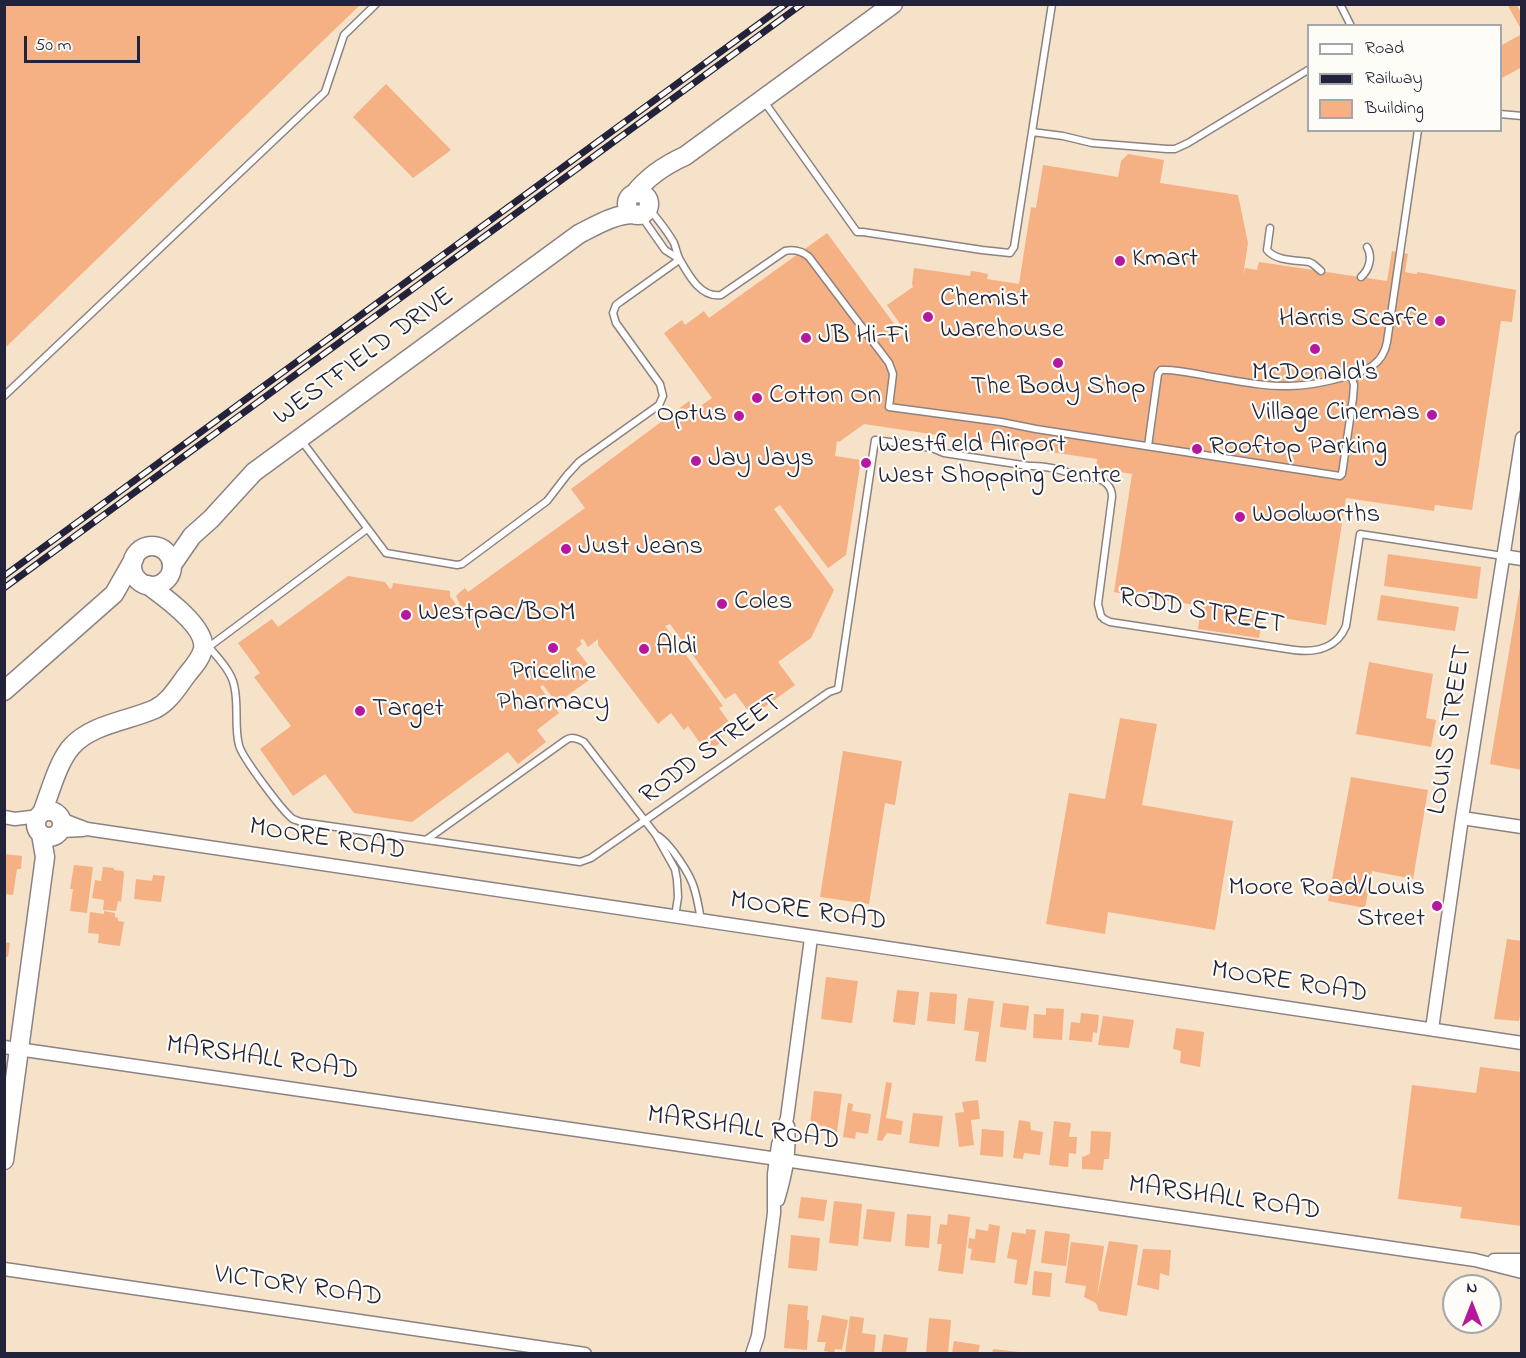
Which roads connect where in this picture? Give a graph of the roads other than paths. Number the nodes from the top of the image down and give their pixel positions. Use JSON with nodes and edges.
{"nodes":[{"id":1,"x":376,"y":4,"type":"edge"},
{"id":2,"x":893,"y":4,"type":"edge"},
{"id":3,"x":1052,"y":4,"type":"edge"},
{"id":4,"x":1340,"y":4,"type":"edge"},
{"id":5,"x":1350,"y":24,"type":"edge"},
{"id":6,"x":1307,"y":71,"type":"edge"},
{"id":7,"x":763,"y":100,"type":"junction"},
{"id":8,"x":1502,"y":114,"type":"edge"},
{"id":9,"x":1520,"y":117,"type":"edge"},
{"id":10,"x":1032,"y":132,"type":"junction"},
{"id":11,"x":1418,"y":132,"type":"edge"},
{"id":12,"x":639,"y":206,"type":"junction"},
{"id":13,"x":1270,"y":228,"type":"dead end"},
{"id":14,"x":1367,"y":247,"type":"dead end"},
{"id":15,"x":680,"y":260,"type":"junction"},
{"id":16,"x":1321,"y":271,"type":"dead end"},
{"id":17,"x":1361,"y":277,"type":"dead end"},
{"id":18,"x":1351,"y":375,"type":"junction"},
{"id":19,"x":4,"y":396,"type":"edge"},
{"id":20,"x":1521,"y":438,"type":"edge"},
{"id":21,"x":300,"y":439,"type":"junction"},
{"id":22,"x":1148,"y":446,"type":"junction"},
{"id":23,"x":367,"y":530,"type":"junction"},
{"id":24,"x":192,"y":536,"type":"junction"},
{"id":25,"x":149,"y":547,"type":"junction"},
{"id":26,"x":1503,"y":556,"type":"junction"},
{"id":27,"x":1521,"y":558,"type":"edge"},
{"id":28,"x":134,"y":559,"type":"junction"},
{"id":29,"x":172,"y":568,"type":"junction"},
{"id":30,"x":147,"y":585,"type":"junction"},
{"id":31,"x":114,"y":594,"type":"junction"},
{"id":32,"x":188,"y":618,"type":"junction"},
{"id":33,"x":206,"y":649,"type":"junction"},
{"id":34,"x":4,"y":691,"type":"edge"},
{"id":35,"x":10,"y":818,"type":"edge"},
{"id":36,"x":1462,"y":818,"type":"junction"},
{"id":37,"x":645,"y":821,"type":"junction"},
{"id":38,"x":50,"y":824,"type":"junction"},
{"id":39,"x":1521,"y":827,"type":"edge"},
{"id":40,"x":656,"y":835,"type":"junction"},
{"id":41,"x":426,"y":840,"type":"junction"},
{"id":42,"x":674,"y":917,"type":"junction"},
{"id":43,"x":701,"y":921,"type":"junction"},
{"id":44,"x":811,"y":938,"type":"junction"},
{"id":45,"x":1432,"y":1029,"type":"junction"},
{"id":46,"x":1521,"y":1043,"type":"edge"},
{"id":47,"x":12,"y":1048,"type":"edge"},
{"id":48,"x":4,"y":1160,"type":"edge"},
{"id":49,"x":782,"y":1160,"type":"junction"},
{"id":50,"x":1475,"y":1260,"type":"junction"},
{"id":51,"x":1521,"y":1260,"type":"edge"},
{"id":52,"x":4,"y":1269,"type":"edge"},
{"id":53,"x":1521,"y":1272,"type":"edge"},
{"id":54,"x":758,"y":1336,"type":"junction"},
{"id":55,"x":585,"y":1353,"type":"edge"},
{"id":56,"x":752,"y":1353,"type":"edge"},
{"id":57,"x":759,"y":1353,"type":"edge"}],
"edges":[{"from":1,"to":19,"type":"lane"},
{"from":2,"to":7,"type":"main road","name":"WESTFIELD DRIVE"},
{"from":3,"to":10,"type":"lane"},
{"from":4,"to":5,"type":"lane"},
{"from":6,"to":10,"type":"lane"},
{"from":7,"to":10,"type":"lane"},
{"from":7,"to":12,"type":"main road","name":"WESTFIELD DRIVE"},
{"from":8,"to":9,"type":"lane"},
{"from":11,"to":18,"type":"lane"},
{"from":12,"to":15,"type":"lane"},
{"from":12,"to":15,"type":"lane"},
{"from":12,"to":21,"type":"main road","name":"WESTFIELD DRIVE"},
{"from":13,"to":16,"type":"lane"},
{"from":14,"to":17,"type":"lane"},
{"from":15,"to":22,"type":"lane"},
{"from":15,"to":23,"type":"lane"},
{"from":18,"to":22,"type":"lane"},
{"from":18,"to":22,"type":"lane"},
{"from":20,"to":26,"type":"street","name":"LOUIS STREET"},
{"from":21,"to":23,"type":"lane"},
{"from":21,"to":24,"type":"main road","name":"WESTFIELD DRIVE"},
{"from":23,"to":33,"type":"lane"},
{"from":24,"to":25,"type":"main road","name":"WESTFIELD DRIVE"},
{"from":24,"to":29,"type":"main road","name":"WESTFIELD DRIVE"},
{"from":25,"to":28,"type":"main road"},
{"from":25,"to":29,"type":"main road"},
{"from":26,"to":27,"type":"street"},
{"from":26,"to":36,"type":"street","name":"LOUIS STREET"},
{"from":26,"to":37,"type":"lane","name":"RODD STREET"},
{"from":28,"to":30,"type":"main road"},
{"from":28,"to":31,"type":"main road"},
{"from":29,"to":30,"type":"main road"},
{"from":29,"to":32,"type":"main road"},
{"from":30,"to":31,"type":"main road"},
{"from":30,"to":32,"type":"main road"},
{"from":31,"to":34,"type":"main road"},
{"from":32,"to":33,"type":"main road"},
{"from":33,"to":38,"type":"main road"},
{"from":33,"to":41,"type":"lane"},
{"from":35,"to":38,"type":"street","name":"MOORE ROAD"},
{"from":36,"to":39,"type":"street"},
{"from":36,"to":45,"type":"street","name":"LOUIS STREET"},
{"from":37,"to":40,"type":"lane","name":"RODD STREET"},
{"from":37,"to":41,"type":"lane"},
{"from":37,"to":41,"type":"lane"},
{"from":38,"to":42,"type":"street","name":"MOORE ROAD"},
{"from":38,"to":47,"type":"main road"},
{"from":40,"to":42,"type":"lane","name":"RODD STREET"},
{"from":40,"to":43,"type":"lane","name":"RODD STREET"},
{"from":42,"to":43,"type":"street","name":"MOORE ROAD"},
{"from":43,"to":44,"type":"street","name":"MOORE ROAD"},
{"from":44,"to":45,"type":"street","name":"MOORE ROAD"},
{"from":44,"to":49,"type":"street"},
{"from":45,"to":46,"type":"street","name":"MOORE ROAD"},
{"from":47,"to":48,"type":"main road"},
{"from":47,"to":49,"type":"street","name":"MARSHALL ROAD"},
{"from":49,"to":50,"type":"street","name":"MARSHALL ROAD"},
{"from":49,"to":54,"type":"street"},
{"from":50,"to":51,"type":"street","name":"MARSHALL ROAD"},
{"from":50,"to":53,"type":"street","name":"MARSHALL ROAD"},
{"from":52,"to":55,"type":"street","name":"VICTORY ROAD"},
{"from":54,"to":56,"type":"street"},
{"from":54,"to":57,"type":"street"}]}
